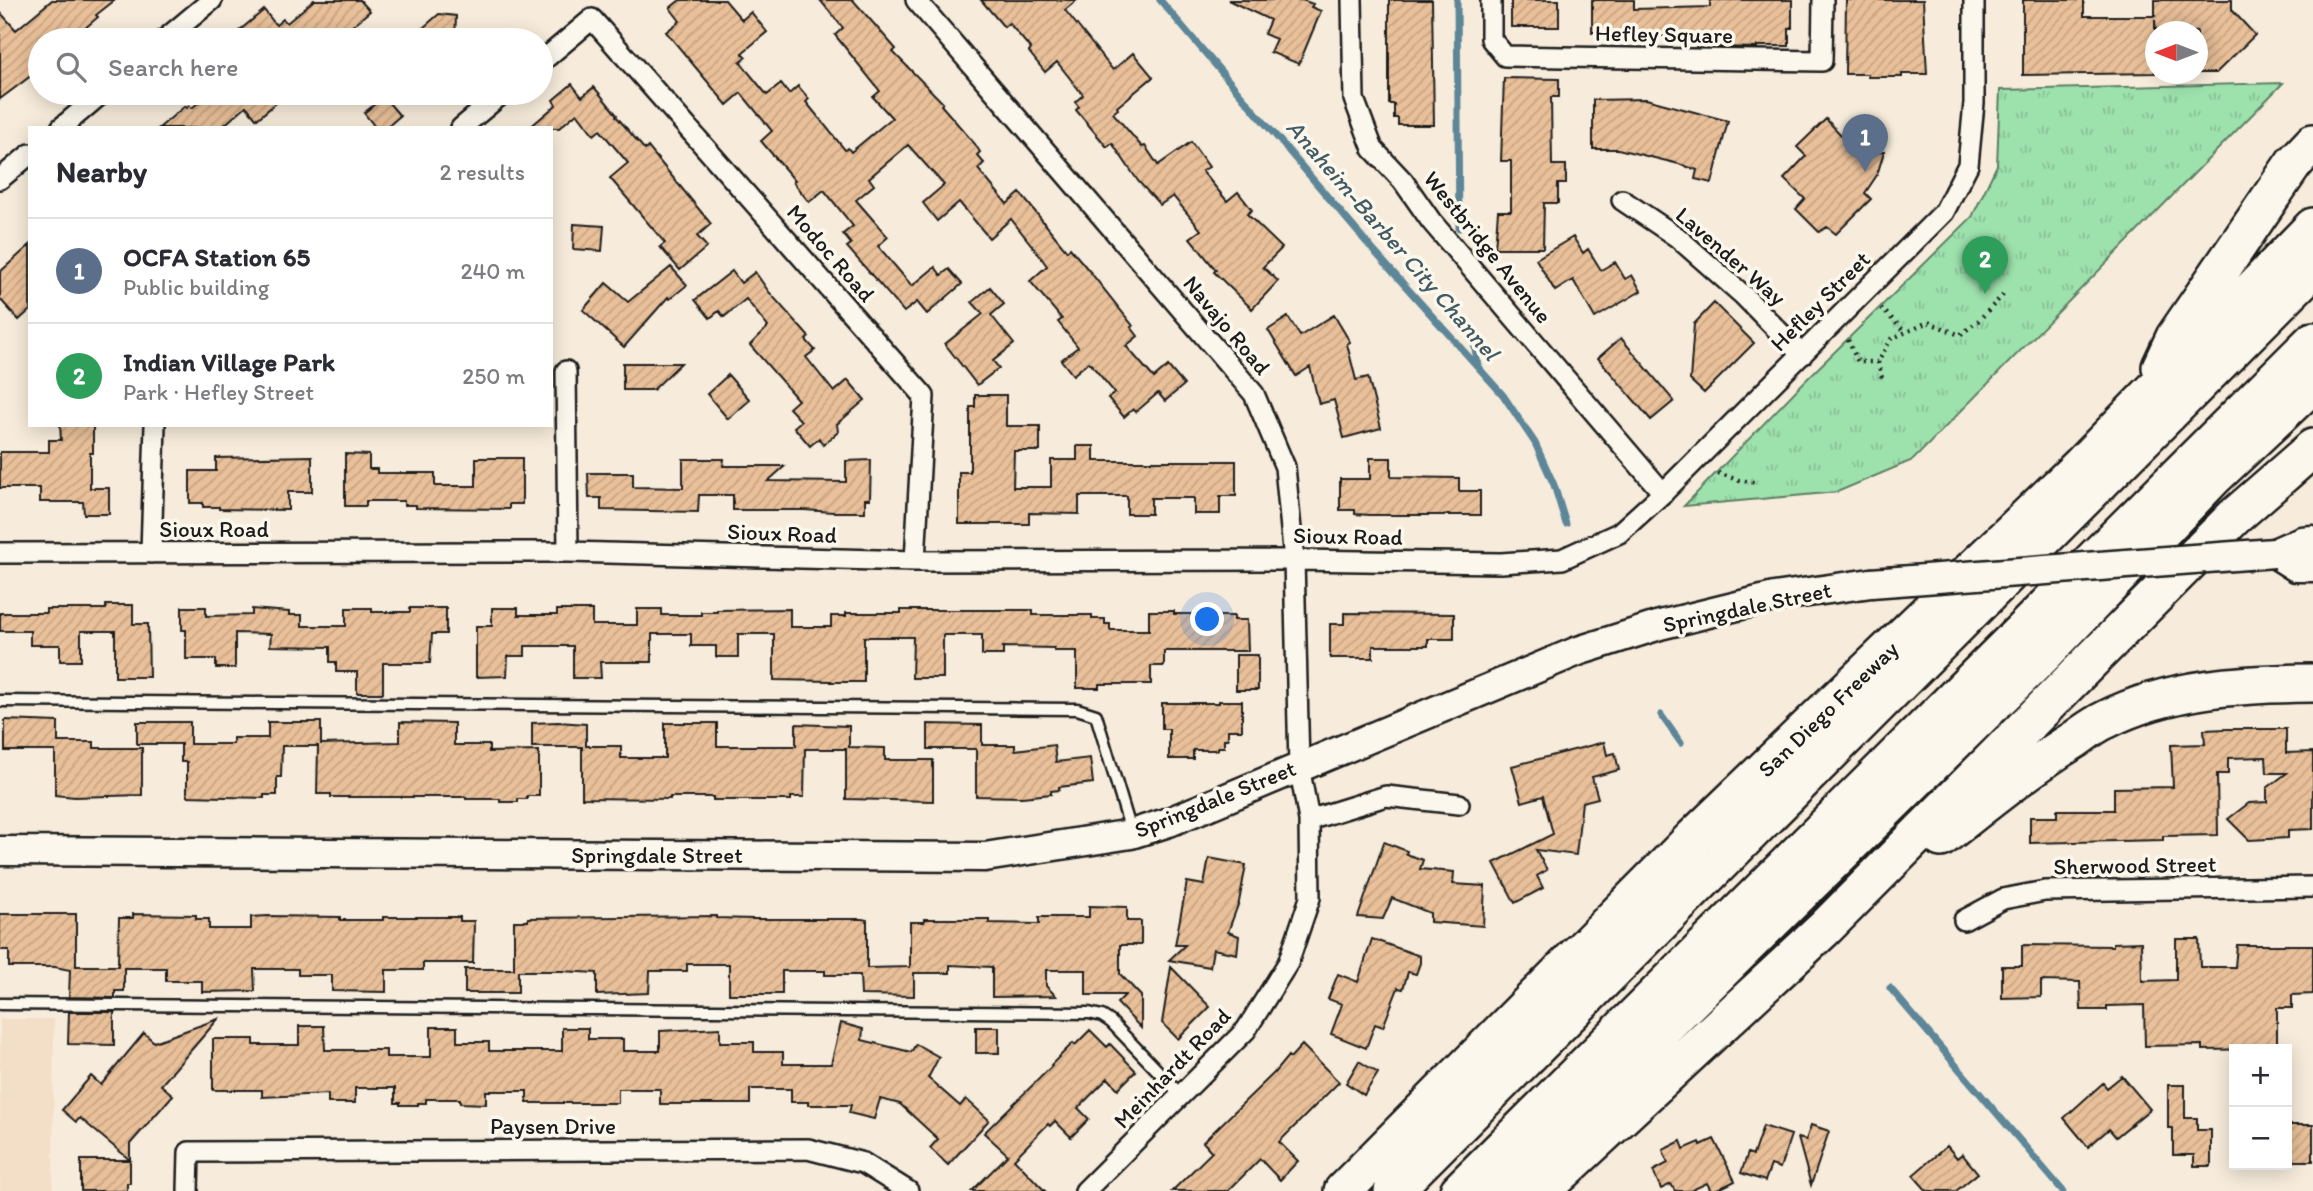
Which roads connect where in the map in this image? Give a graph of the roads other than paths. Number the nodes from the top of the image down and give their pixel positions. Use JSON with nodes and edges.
{"nodes":[{"id":1,"x":212,"y":0,"type":"edge"},
{"id":2,"x":916,"y":0,"type":"edge"},
{"id":3,"x":1352,"y":0,"type":"edge"},
{"id":4,"x":1492,"y":0,"type":"edge"},
{"id":5,"x":1823,"y":0,"type":"edge"},
{"id":6,"x":1974,"y":0,"type":"edge"},
{"id":7,"x":178,"y":28,"type":"edge"},
{"id":8,"x":553,"y":52,"type":"edge"},
{"id":9,"x":88,"y":105,"type":"edge"},
{"id":10,"x":489,"y":105,"type":"edge"},
{"id":11,"x":63,"y":126,"type":"edge"},
{"id":12,"x":463,"y":126,"type":"edge"},
{"id":13,"x":2313,"y":143,"type":"edge"},
{"id":14,"x":28,"y":156,"type":"edge"},
{"id":15,"x":0,"y":179,"type":"edge"},
{"id":16,"x":1622,"y":200,"type":"dead end"},
{"id":17,"x":2313,"y":227,"type":"edge"},
{"id":18,"x":2313,"y":270,"type":"edge"},
{"id":19,"x":2313,"y":341,"type":"edge"},
{"id":20,"x":1802,"y":355,"type":"junction"},
{"id":21,"x":566,"y":371,"type":"dead end"},
{"id":22,"x":2313,"y":384,"type":"edge"},
{"id":23,"x":2144,"y":402,"type":"junction"},
{"id":24,"x":155,"y":427,"type":"edge"},
{"id":25,"x":2313,"y":447,"type":"edge"},
{"id":26,"x":1662,"y":493,"type":"junction"},
{"id":27,"x":2313,"y":540,"type":"edge"},
{"id":28,"x":568,"y":552,"type":"junction"},
{"id":29,"x":0,"y":553,"type":"edge"},
{"id":30,"x":151,"y":553,"type":"junction"},
{"id":31,"x":2274,"y":553,"type":"junction"},
{"id":32,"x":1562,"y":559,"type":"joint"},
{"id":33,"x":1294,"y":560,"type":"junction"},
{"id":34,"x":915,"y":561,"type":"junction"},
{"id":35,"x":2313,"y":567,"type":"edge"},
{"id":36,"x":2313,"y":682,"type":"edge"},
{"id":37,"x":0,"y":701,"type":"edge"},
{"id":38,"x":1298,"y":766,"type":"junction"},
{"id":39,"x":1459,"y":804,"type":"dead end"},
{"id":40,"x":1309,"y":820,"type":"junction"},
{"id":41,"x":1131,"y":834,"type":"junction"},
{"id":42,"x":0,"y":851,"type":"edge"},
{"id":43,"x":2313,"y":887,"type":"edge"},
{"id":44,"x":1964,"y":920,"type":"dead end"},
{"id":45,"x":1825,"y":928,"type":"junction"},
{"id":46,"x":0,"y":1004,"type":"edge"},
{"id":47,"x":1181,"y":1095,"type":"junction"},
{"id":48,"x":188,"y":1191,"type":"edge"},
{"id":49,"x":908,"y":1191,"type":"edge"},
{"id":50,"x":1085,"y":1191,"type":"edge"},
{"id":51,"x":1343,"y":1191,"type":"edge"},
{"id":52,"x":1392,"y":1191,"type":"edge"},
{"id":53,"x":1460,"y":1191,"type":"edge"},
{"id":54,"x":1497,"y":1191,"type":"edge"},
{"id":55,"x":1542,"y":1191,"type":"edge"}],
"edges":[{"from":1,"to":7,"type":"street"},
{"from":2,"to":33,"type":"street","name":"Navajo Road"},
{"from":3,"to":26,"type":"street","name":"Westbridge Avenue"},
{"from":4,"to":5,"type":"street","name":"Hefley Square"},
{"from":6,"to":20,"type":"street","name":"Hefley Street"},
{"from":8,"to":34,"type":"street","name":"Modoc Road"},
{"from":9,"to":11,"type":"street"},
{"from":10,"to":12,"type":"street"},
{"from":13,"to":23,"type":"highway"},
{"from":14,"to":15,"type":"street"},
{"from":16,"to":20,"type":"street","name":"Lavender Way"},
{"from":17,"to":23,"type":"highway","name":"San Diego Freeway"},
{"from":18,"to":52,"type":"highway"},
{"from":19,"to":53,"type":"highway"},
{"from":20,"to":26,"type":"street","name":"Hefley Street"},
{"from":21,"to":28,"type":"street"},
{"from":22,"to":54,"type":"highway"},
{"from":23,"to":51,"type":"highway","name":"San Diego Freeway"},
{"from":24,"to":30,"type":"street"},
{"from":25,"to":45,"type":"highway"},
{"from":26,"to":32,"type":"street","name":"Hefley Street"},
{"from":27,"to":31,"type":"main road","name":"Springdale Street"},
{"from":28,"to":30,"type":"street","name":"Sioux Road"},
{"from":28,"to":34,"type":"street","name":"Sioux Road"},
{"from":29,"to":30,"type":"street","name":"Sioux Road"},
{"from":31,"to":35,"type":"main road","name":"Springdale Street"},
{"from":31,"to":38,"type":"main road","name":"Springdale Street","bridge":true},
{"from":32,"to":33,"type":"street","name":"Sioux Road"},
{"from":33,"to":34,"type":"street","name":"Sioux Road"},
{"from":33,"to":38,"type":"street","name":"Navajo Road"},
{"from":36,"to":45,"type":"highway"},
{"from":37,"to":41,"type":"lane"},
{"from":38,"to":40,"type":"street","name":"Meinhardt Road"},
{"from":38,"to":41,"type":"main road","name":"Springdale Street"},
{"from":39,"to":40,"type":"street"},
{"from":40,"to":47,"type":"street","name":"Meinhardt Road"},
{"from":41,"to":42,"type":"main road","name":"Springdale Street"},
{"from":43,"to":44,"type":"street","name":"Sherwood Street"},
{"from":45,"to":55,"type":"highway"},
{"from":46,"to":47,"type":"lane"},
{"from":47,"to":50,"type":"street","name":"Meinhardt Road"},
{"from":48,"to":49,"type":"street","name":"Paysen Drive"}]}
